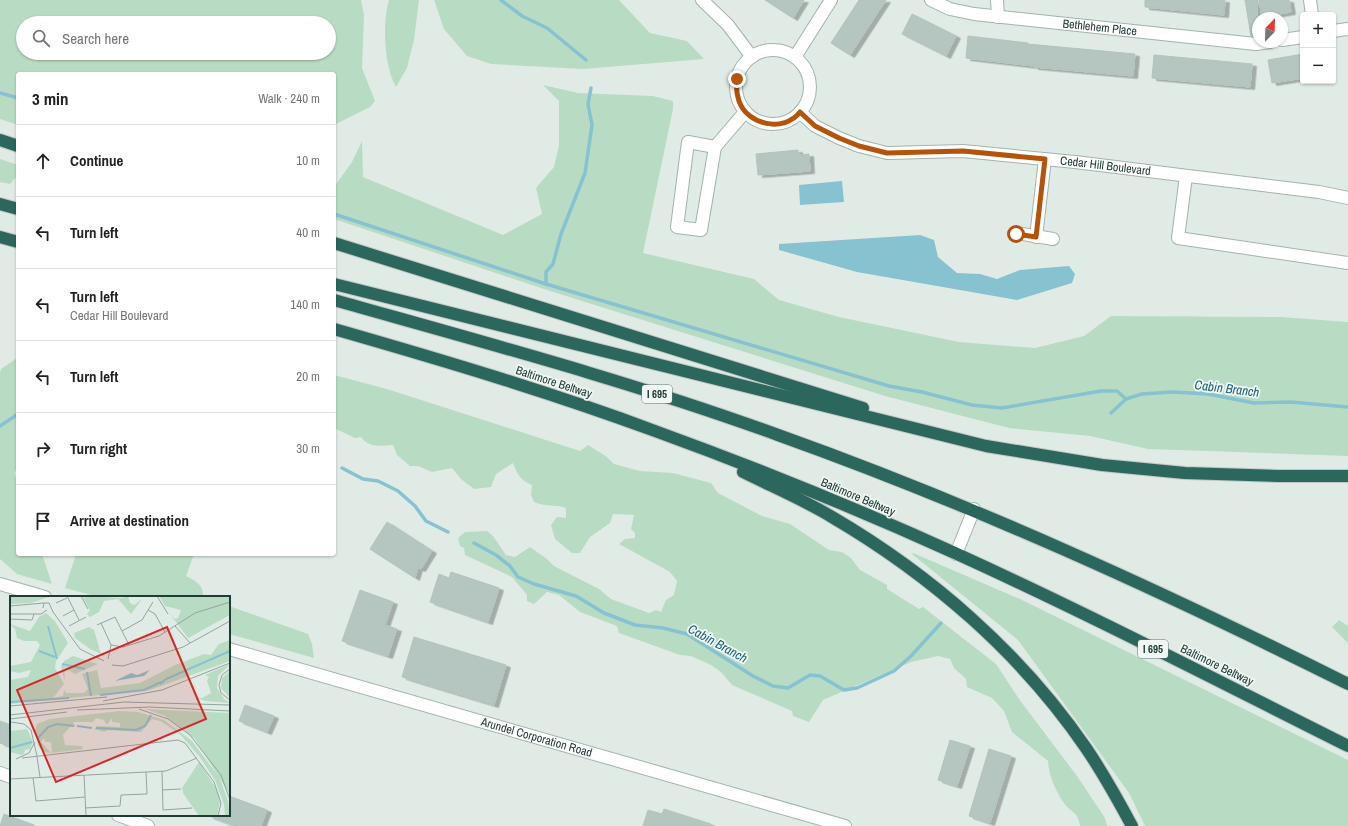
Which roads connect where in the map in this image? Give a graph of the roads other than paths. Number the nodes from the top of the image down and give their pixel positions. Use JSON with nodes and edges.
{"nodes":[{"id":1,"x":702,"y":0,"type":"edge"},
{"id":2,"x":831,"y":0,"type":"edge"},
{"id":3,"x":931,"y":0,"type":"edge"},
{"id":4,"x":997,"y":0,"type":"edge"},
{"id":5,"x":1310,"y":0,"type":"edge"},
{"id":6,"x":1312,"y":12,"type":"edge"},
{"id":7,"x":998,"y":17,"type":"junction"},
{"id":8,"x":1348,"y":29,"type":"edge"},
{"id":9,"x":1336,"y":31,"type":"edge"},
{"id":10,"x":1300,"y":37,"type":"edge"},
{"id":11,"x":1288,"y":39,"type":"edge"},
{"id":12,"x":1252,"y":43,"type":"edge"},
{"id":13,"x":752,"y":57,"type":"junction"},
{"id":14,"x":795,"y":58,"type":"junction"},
{"id":15,"x":745,"y":112,"type":"junction"},
{"id":16,"x":800,"y":112,"type":"junction"},
{"id":17,"x":0,"y":140,"type":"edge"},
{"id":18,"x":16,"y":145,"type":"edge"},
{"id":19,"x":715,"y":147,"type":"junction"},
{"id":20,"x":1045,"y":159,"type":"junction"},
{"id":21,"x":1186,"y":176,"type":"junction"},
{"id":22,"x":1348,"y":198,"type":"edge"},
{"id":23,"x":0,"y":204,"type":"edge"},
{"id":24,"x":16,"y":208,"type":"edge"},
{"id":25,"x":1016,"y":234,"type":"dead end"},
{"id":26,"x":0,"y":237,"type":"edge"},
{"id":27,"x":1036,"y":237,"type":"junction"},
{"id":28,"x":1053,"y":239,"type":"dead end"},
{"id":29,"x":16,"y":241,"type":"edge"},
{"id":30,"x":336,"y":244,"type":"edge"},
{"id":31,"x":1348,"y":263,"type":"edge"},
{"id":32,"x":336,"y":284,"type":"edge"},
{"id":33,"x":336,"y":301,"type":"edge"},
{"id":34,"x":336,"y":331,"type":"edge"},
{"id":35,"x":655,"y":431,"type":"junction"},
{"id":36,"x":986,"y":446,"type":"junction"},
{"id":37,"x":1348,"y":476,"type":"edge"},
{"id":38,"x":974,"y":509,"type":"junction"},
{"id":39,"x":956,"y":554,"type":"junction"},
{"id":40,"x":0,"y":584,"type":"edge"},
{"id":41,"x":42,"y":596,"type":"edge"},
{"id":42,"x":230,"y":650,"type":"edge"},
{"id":43,"x":1348,"y":684,"type":"edge"},
{"id":44,"x":1348,"y":746,"type":"edge"},
{"id":45,"x":0,"y":773,"type":"edge"},
{"id":46,"x":10,"y":777,"type":"edge"},
{"id":47,"x":121,"y":816,"type":"edge"},
{"id":48,"x":822,"y":823,"type":"edge"},
{"id":49,"x":148,"y":826,"type":"edge"},
{"id":50,"x":845,"y":826,"type":"edge"},
{"id":51,"x":1132,"y":826,"type":"edge"}],
"edges":[{"from":1,"to":13,"type":"street"},
{"from":2,"to":14,"type":"street"},
{"from":3,"to":7,"type":"street","name":"Bethlehem Place"},
{"from":4,"to":7,"type":"street"},
{"from":5,"to":6,"type":"street"},
{"from":7,"to":12,"type":"street","name":"Bethlehem Place"},
{"from":8,"to":9,"type":"street"},
{"from":10,"to":11,"type":"street"},
{"from":13,"to":14,"type":"street"},
{"from":13,"to":15,"type":"street"},
{"from":14,"to":16,"type":"street"},
{"from":15,"to":16,"type":"street"},
{"from":15,"to":19,"type":"street"},
{"from":16,"to":20,"type":"street","name":"Cedar Hill Boulevard"},
{"from":17,"to":18,"type":"highway"},
{"from":19,"to":19,"type":"street"},
{"from":20,"to":21,"type":"street","name":"Cedar Hill Boulevard"},
{"from":20,"to":27,"type":"street"},
{"from":21,"to":22,"type":"street","name":"Cedar Hill Boulevard"},
{"from":21,"to":31,"type":"street"},
{"from":23,"to":24,"type":"highway"},
{"from":25,"to":27,"type":"street"},
{"from":26,"to":29,"type":"highway"},
{"from":27,"to":28,"type":"street"},
{"from":30,"to":36,"type":"highway"},
{"from":32,"to":36,"type":"highway"},
{"from":33,"to":38,"type":"highway","name":"Baltimore Beltway","number":"I 695"},
{"from":34,"to":35,"type":"highway","name":"Baltimore Beltway","number":"I 695"},
{"from":35,"to":39,"type":"highway","name":"Baltimore Beltway","number":"I 695"},
{"from":35,"to":51,"type":"highway"},
{"from":36,"to":37,"type":"highway"},
{"from":38,"to":39,"type":"street"},
{"from":38,"to":43,"type":"highway","name":"Baltimore Beltway","number":"I 695"},
{"from":39,"to":44,"type":"highway","name":"Baltimore Beltway","number":"I 695"},
{"from":40,"to":41,"type":"street"},
{"from":42,"to":48,"type":"street","name":"Arundel Corporation Road"},
{"from":45,"to":46,"type":"street"},
{"from":47,"to":49,"type":"street"},
{"from":48,"to":50,"type":"street","name":"Arundel Corporation Road"}]}
